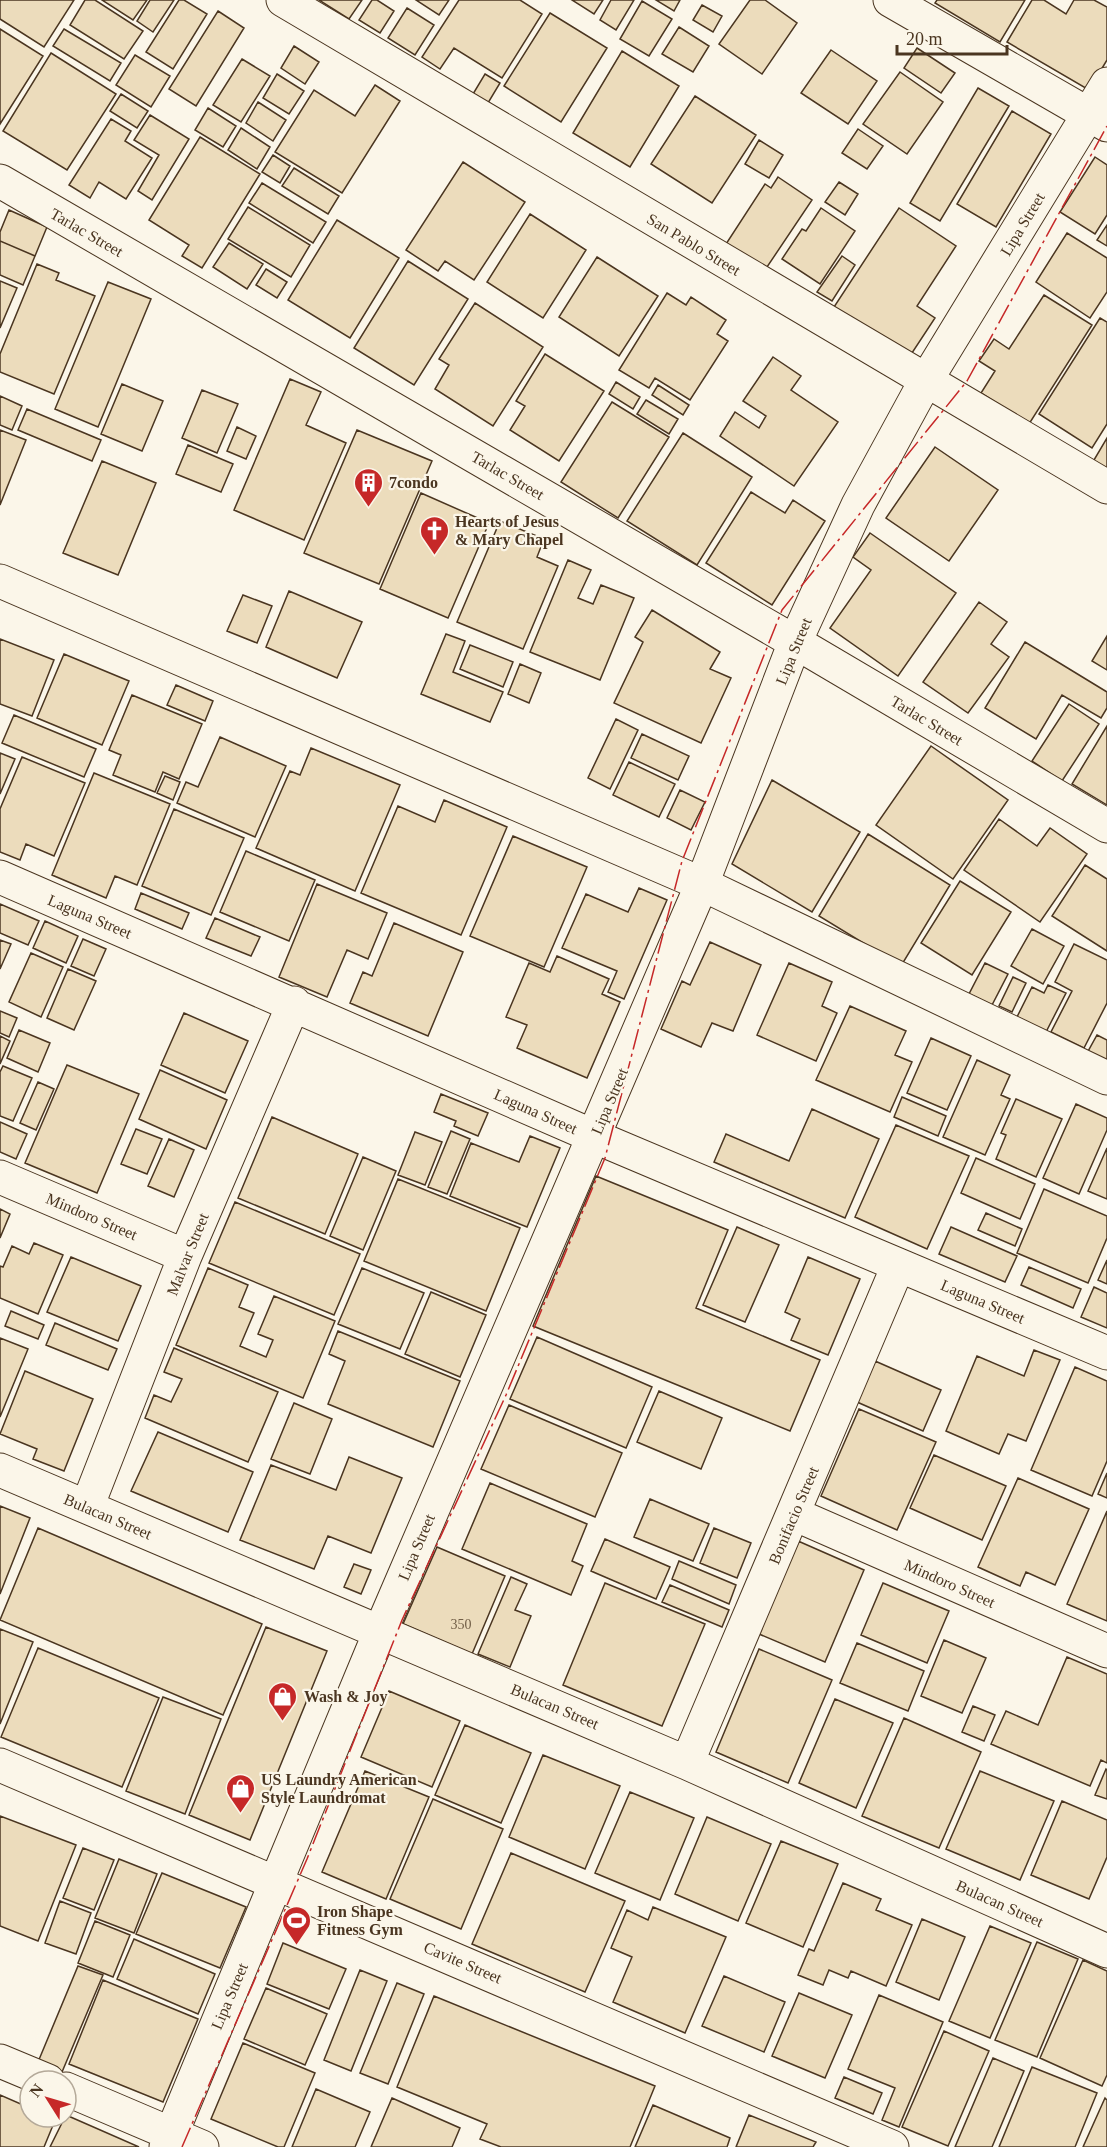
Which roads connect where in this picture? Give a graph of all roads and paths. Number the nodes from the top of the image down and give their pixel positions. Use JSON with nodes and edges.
{"nodes":[{"id":1,"x":283,"y":0,"type":"edge"},
{"id":2,"x":890,"y":0,"type":"edge"},
{"id":3,"x":1107,"y":84,"type":"edge"},
{"id":4,"x":1098,"y":119,"type":"edge"},
{"id":5,"x":0,"y":181,"type":"edge"},
{"id":6,"x":926,"y":382,"type":"junction"},
{"id":7,"x":1107,"y":487,"type":"edge"},
{"id":8,"x":0,"y":581,"type":"edge"},
{"id":9,"x":795,"y":642,"type":"junction"},
{"id":10,"x":1107,"y":826,"type":"edge"},
{"id":11,"x":0,"y":877,"type":"edge"},
{"id":12,"x":702,"y":884,"type":"junction"},
{"id":13,"x":294,"y":1004,"type":"junction"},
{"id":14,"x":1107,"y":1078,"type":"edge"},
{"id":15,"x":593,"y":1136,"type":"junction"},
{"id":16,"x":0,"y":1177,"type":"edge"},
{"id":17,"x":185,"y":1256,"type":"junction"},
{"id":18,"x":898,"y":1266,"type":"junction"},
{"id":19,"x":1107,"y":1353,"type":"edge"},
{"id":20,"x":0,"y":1470,"type":"edge"},
{"id":21,"x":87,"y":1507,"type":"junction"},
{"id":22,"x":794,"y":1514,"type":"junction"},
{"id":23,"x":380,"y":1632,"type":"junction"},
{"id":24,"x":1107,"y":1651,"type":"edge"},
{"id":25,"x":687,"y":1763,"type":"junction"},
{"id":26,"x":0,"y":1765,"type":"edge"},
{"id":27,"x":277,"y":1882,"type":"junction"},
{"id":28,"x":1107,"y":1951,"type":"edge"},
{"id":29,"x":0,"y":2061,"type":"edge"},
{"id":30,"x":19,"y":2069,"type":"edge"},
{"id":31,"x":78,"y":2095,"type":"edge"},
{"id":32,"x":168,"y":2140,"type":"edge"},
{"id":33,"x":202,"y":2147,"type":"edge"},
{"id":34,"x":892,"y":2147,"type":"edge"}],
"edges":[{"from":1,"to":6,"type":"street","name":"San Pablo Street"},
{"from":2,"to":4,"type":"street"},
{"from":3,"to":4,"type":"street","name":"Lipa Street"},
{"from":4,"to":6,"type":"street","name":"Lipa Street"},
{"from":5,"to":9,"type":"street","name":"Tarlac Street"},
{"from":6,"to":7,"type":"street","name":"San Pablo Street"},
{"from":6,"to":9,"type":"street","name":"Lipa Street"},
{"from":8,"to":12,"type":"street"},
{"from":9,"to":10,"type":"street","name":"Tarlac Street"},
{"from":9,"to":12,"type":"street","name":"Lipa Street"},
{"from":11,"to":13,"type":"street","name":"Laguna Street"},
{"from":12,"to":14,"type":"street"},
{"from":12,"to":15,"type":"street","name":"Lipa Street"},
{"from":13,"to":15,"type":"street","name":"Laguna Street"},
{"from":13,"to":17,"type":"street","name":"Malvar Street"},
{"from":15,"to":18,"type":"street","name":"Laguna Street"},
{"from":15,"to":23,"type":"street","name":"Lipa Street"},
{"from":16,"to":17,"type":"street","name":"Mindoro Street"},
{"from":17,"to":21,"type":"street","name":"Malvar Street"},
{"from":18,"to":19,"type":"street","name":"Laguna Street"},
{"from":18,"to":22,"type":"street","name":"Bonifacio Street"},
{"from":20,"to":21,"type":"street","name":"Bulacan Street"},
{"from":21,"to":23,"type":"street","name":"Bulacan Street"},
{"from":22,"to":24,"type":"street","name":"Mindoro Street"},
{"from":22,"to":25,"type":"street","name":"Bonifacio Street"},
{"from":23,"to":25,"type":"street","name":"Bulacan Street"},
{"from":23,"to":27,"type":"street","name":"Lipa Street"},
{"from":25,"to":28,"type":"street","name":"Bulacan Street"},
{"from":26,"to":27,"type":"street","name":"Cavite Street"},
{"from":27,"to":32,"type":"street","name":"Lipa Street"},
{"from":27,"to":34,"type":"street","name":"Cavite Street"},
{"from":29,"to":30,"type":"street"},
{"from":31,"to":32,"type":"street"},
{"from":32,"to":33,"type":"street"}]}
